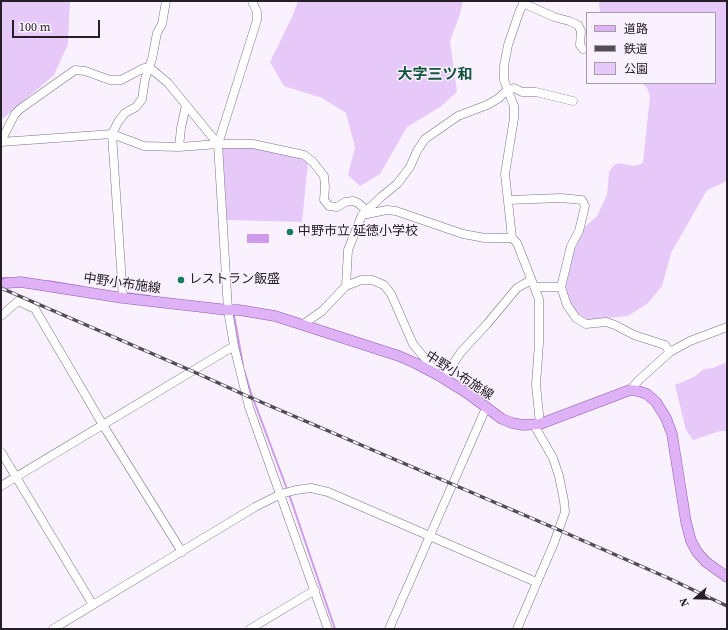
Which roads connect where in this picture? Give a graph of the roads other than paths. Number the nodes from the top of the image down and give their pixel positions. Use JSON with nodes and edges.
{"nodes":[{"id":1,"x":166,"y":1,"type":"edge"},
{"id":2,"x":252,"y":1,"type":"edge"},
{"id":3,"x":524,"y":2,"type":"edge"},
{"id":4,"x":583,"y":49,"type":"dead end"},
{"id":5,"x":150,"y":68,"type":"junction"},
{"id":6,"x":508,"y":90,"type":"junction"},
{"id":7,"x":574,"y":101,"type":"dead end"},
{"id":8,"x":186,"y":104,"type":"junction"},
{"id":9,"x":112,"y":134,"type":"junction"},
{"id":10,"x":1,"y":141,"type":"edge"},
{"id":11,"x":218,"y":144,"type":"junction"},
{"id":12,"x":179,"y":147,"type":"junction"},
{"id":13,"x":508,"y":200,"type":"junction"},
{"id":14,"x":364,"y":212,"type":"junction"},
{"id":15,"x":512,"y":238,"type":"junction"},
{"id":16,"x":533,"y":284,"type":"junction"},
{"id":17,"x":1,"y":285,"type":"edge"},
{"id":18,"x":346,"y":286,"type":"junction"},
{"id":19,"x":561,"y":287,"type":"junction"},
{"id":20,"x":123,"y":298,"type":"junction"},
{"id":21,"x":228,"y":310,"type":"junction"},
{"id":22,"x":1,"y":316,"type":"edge"},
{"id":23,"x":302,"y":325,"type":"junction"},
{"id":24,"x":727,"y":327,"type":"edge"},
{"id":25,"x":234,"y":346,"type":"junction"},
{"id":26,"x":670,"y":352,"type":"junction"},
{"id":27,"x":441,"y":377,"type":"junction"},
{"id":28,"x":630,"y":390,"type":"junction"},
{"id":29,"x":486,"y":408,"type":"junction"},
{"id":30,"x":103,"y":425,"type":"junction"},
{"id":31,"x":537,"y":425,"type":"junction"},
{"id":32,"x":1,"y":452,"type":"edge"},
{"id":33,"x":16,"y":477,"type":"junction"},
{"id":34,"x":1,"y":486,"type":"edge"},
{"id":35,"x":281,"y":494,"type":"junction"},
{"id":36,"x":430,"y":536,"type":"junction"},
{"id":37,"x":182,"y":552,"type":"junction"},
{"id":38,"x":727,"y":577,"type":"edge"},
{"id":39,"x":536,"y":582,"type":"junction"},
{"id":40,"x":315,"y":590,"type":"junction"},
{"id":41,"x":93,"y":605,"type":"junction"},
{"id":42,"x":53,"y":629,"type":"edge"},
{"id":43,"x":250,"y":629,"type":"edge"},
{"id":44,"x":328,"y":629,"type":"edge"},
{"id":45,"x":389,"y":629,"type":"edge"},
{"id":46,"x":517,"y":629,"type":"edge"}],
"edges":[{"from":1,"to":5,"type":"street"},
{"from":2,"to":11,"type":"street"},
{"from":3,"to":4,"type":"street"},
{"from":3,"to":6,"type":"street"},
{"from":5,"to":8,"type":"street"},
{"from":5,"to":9,"type":"street"},
{"from":5,"to":10,"type":"street"},
{"from":6,"to":7,"type":"street"},
{"from":6,"to":13,"type":"street"},
{"from":6,"to":14,"type":"street"},
{"from":8,"to":11,"type":"street"},
{"from":8,"to":12,"type":"street"},
{"from":9,"to":10,"type":"street"},
{"from":9,"to":12,"type":"street"},
{"from":9,"to":20,"type":"street"},
{"from":11,"to":12,"type":"street"},
{"from":11,"to":14,"type":"street"},
{"from":11,"to":21,"type":"street"},
{"from":13,"to":15,"type":"street"},
{"from":13,"to":19,"type":"street"},
{"from":14,"to":15,"type":"street"},
{"from":14,"to":18,"type":"street"},
{"from":15,"to":16,"type":"street"},
{"from":16,"to":19,"type":"street"},
{"from":16,"to":27,"type":"street"},
{"from":16,"to":31,"type":"street"},
{"from":17,"to":20,"type":"main road","name":"中野小布施線"},
{"from":18,"to":23,"type":"street"},
{"from":18,"to":27,"type":"street"},
{"from":19,"to":26,"type":"street"},
{"from":20,"to":21,"type":"main road","name":"中野小布施線"},
{"from":21,"to":23,"type":"main road","name":"中野小布施線"},
{"from":21,"to":25,"type":"street"},
{"from":22,"to":30,"type":"street"},
{"from":23,"to":27,"type":"main road","name":"中野小布施線"},
{"from":24,"to":26,"type":"street"},
{"from":25,"to":30,"type":"street"},
{"from":25,"to":35,"type":"street"},
{"from":26,"to":28,"type":"street"},
{"from":27,"to":29,"type":"main road","name":"中野小布施線"},
{"from":28,"to":31,"type":"main road","name":"中野小布施線"},
{"from":28,"to":38,"type":"main road"},
{"from":29,"to":31,"type":"main road","name":"中野小布施線"},
{"from":29,"to":36,"type":"street"},
{"from":30,"to":33,"type":"street"},
{"from":30,"to":37,"type":"street"},
{"from":31,"to":39,"type":"street"},
{"from":32,"to":33,"type":"street"},
{"from":33,"to":34,"type":"street"},
{"from":33,"to":41,"type":"street"},
{"from":35,"to":36,"type":"street"},
{"from":35,"to":37,"type":"street"},
{"from":35,"to":40,"type":"street"},
{"from":36,"to":39,"type":"street"},
{"from":36,"to":45,"type":"street"},
{"from":37,"to":41,"type":"street"},
{"from":39,"to":46,"type":"street"},
{"from":40,"to":43,"type":"street"},
{"from":40,"to":44,"type":"street"},
{"from":41,"to":42,"type":"street"}]}
